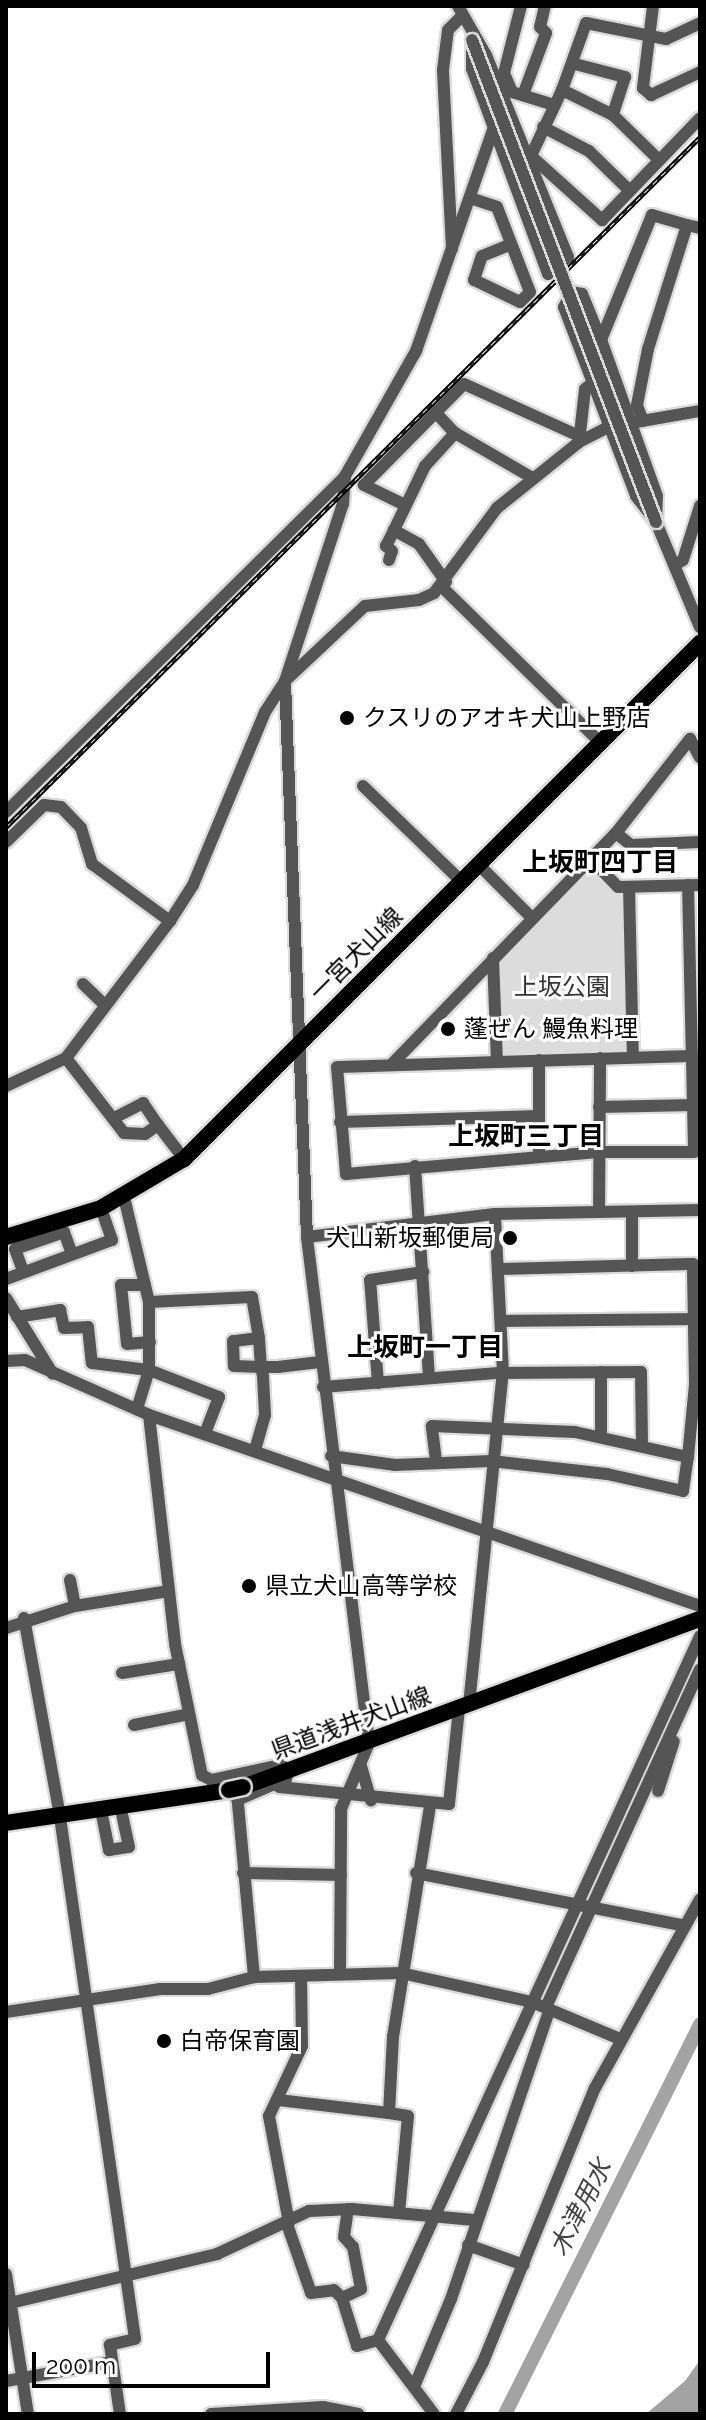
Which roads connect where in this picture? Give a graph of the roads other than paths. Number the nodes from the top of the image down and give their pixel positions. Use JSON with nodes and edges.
{"nodes":[{"id":1,"x":521,"y":6,"type":"edge"},
{"id":2,"x":545,"y":6,"type":"edge"},
{"id":3,"x":653,"y":6,"type":"edge"},
{"id":4,"x":460,"y":11,"type":"edge"},
{"id":5,"x":700,"y":23,"type":"edge"},
{"id":6,"x":650,"y":38,"type":"junction"},
{"id":7,"x":472,"y":40,"type":"junction"},
{"id":8,"x":575,"y":64,"type":"junction"},
{"id":9,"x":700,"y":72,"type":"edge"},
{"id":10,"x":562,"y":90,"type":"junction"},
{"id":11,"x":523,"y":95,"type":"junction"},
{"id":12,"x":554,"y":105,"type":"junction"},
{"id":13,"x":613,"y":115,"type":"junction"},
{"id":14,"x":700,"y":118,"type":"edge"},
{"id":15,"x":494,"y":127,"type":"junction"},
{"id":16,"x":543,"y":127,"type":"junction"},
{"id":17,"x":529,"y":157,"type":"junction"},
{"id":18,"x":658,"y":159,"type":"junction"},
{"id":19,"x":484,"y":163,"type":"junction"},
{"id":20,"x":506,"y":167,"type":"junction"},
{"id":21,"x":629,"y":190,"type":"junction"},
{"id":22,"x":473,"y":199,"type":"junction"},
{"id":23,"x":694,"y":227,"type":"edge"},
{"id":24,"x":511,"y":244,"type":"junction"},
{"id":25,"x":454,"y":256,"type":"junction"},
{"id":26,"x":601,"y":340,"type":"junction"},
{"id":27,"x":611,"y":375,"type":"junction"},
{"id":28,"x":640,"y":381,"type":"junction"},
{"id":29,"x":594,"y":382,"type":"junction"},
{"id":30,"x":700,"y":411,"type":"edge"},
{"id":31,"x":438,"y":415,"type":"junction"},
{"id":32,"x":643,"y":421,"type":"junction"},
{"id":33,"x":629,"y":423,"type":"junction"},
{"id":34,"x":611,"y":426,"type":"junction"},
{"id":35,"x":455,"y":433,"type":"junction"},
{"id":36,"x":579,"y":439,"type":"junction"},
{"id":37,"x":345,"y":476,"type":"junction"},
{"id":38,"x":531,"y":477,"type":"junction"},
{"id":39,"x":405,"y":505,"type":"junction"},
{"id":40,"x":700,"y":506,"type":"edge"},
{"id":41,"x":656,"y":522,"type":"junction"},
{"id":42,"x":394,"y":530,"type":"junction"},
{"id":43,"x":389,"y":560,"type":"dead end"},
{"id":44,"x":675,"y":565,"type":"junction"},
{"id":45,"x":444,"y":584,"type":"junction"},
{"id":46,"x":700,"y":627,"type":"edge"},
{"id":47,"x":700,"y":643,"type":"edge"},
{"id":48,"x":285,"y":681,"type":"junction"},
{"id":49,"x":600,"y":742,"type":"junction"},
{"id":50,"x":700,"y":758,"type":"edge"},
{"id":51,"x":363,"y":786,"type":"dead end"},
{"id":52,"x":6,"y":812,"type":"edge"},
{"id":53,"x":616,"y":833,"type":"junction"},
{"id":54,"x":6,"y":842,"type":"edge"},
{"id":55,"x":700,"y":842,"type":"edge"},
{"id":56,"x":591,"y":859,"type":"junction"},
{"id":57,"x":478,"y":864,"type":"junction"},
{"id":58,"x":461,"y":881,"type":"junction"},
{"id":59,"x":694,"y":885,"type":"edge"},
{"id":60,"x":629,"y":887,"type":"junction"},
{"id":61,"x":532,"y":918,"type":"junction"},
{"id":62,"x":170,"y":921,"type":"junction"},
{"id":63,"x":493,"y":958,"type":"junction"},
{"id":64,"x":83,"y":984,"type":"dead end"},
{"id":65,"x":104,"y":1004,"type":"junction"},
{"id":66,"x":296,"y":1048,"type":"junction"},
{"id":67,"x":692,"y":1056,"type":"junction"},
{"id":68,"x":633,"y":1057,"type":"junction"},
{"id":69,"x":66,"y":1058,"type":"junction"},
{"id":70,"x":600,"y":1058,"type":"junction"},
{"id":71,"x":539,"y":1060,"type":"junction"},
{"id":72,"x":497,"y":1062,"type":"junction"},
{"id":73,"x":392,"y":1064,"type":"junction"},
{"id":74,"x":6,"y":1086,"type":"edge"},
{"id":75,"x":693,"y":1105,"type":"junction"},
{"id":76,"x":599,"y":1107,"type":"junction"},
{"id":77,"x":539,"y":1116,"type":"junction"},
{"id":78,"x":114,"y":1118,"type":"junction"},
{"id":79,"x":340,"y":1122,"type":"junction"},
{"id":80,"x":158,"y":1125,"type":"junction"},
{"id":81,"x":598,"y":1152,"type":"junction"},
{"id":82,"x":539,"y":1156,"type":"junction"},
{"id":83,"x":184,"y":1159,"type":"junction"},
{"id":84,"x":415,"y":1166,"type":"junction"},
{"id":85,"x":124,"y":1197,"type":"junction"},
{"id":86,"x":101,"y":1208,"type":"junction"},
{"id":87,"x":700,"y":1210,"type":"edge"},
{"id":88,"x":599,"y":1212,"type":"junction"},
{"id":89,"x":632,"y":1212,"type":"junction"},
{"id":90,"x":495,"y":1214,"type":"junction"},
{"id":91,"x":420,"y":1224,"type":"junction"},
{"id":92,"x":6,"y":1237,"type":"edge"},
{"id":93,"x":307,"y":1237,"type":"junction"},
{"id":94,"x":71,"y":1251,"type":"junction"},
{"id":95,"x":632,"y":1266,"type":"junction"},
{"id":96,"x":498,"y":1269,"type":"junction"},
{"id":97,"x":23,"y":1271,"type":"junction"},
{"id":98,"x":423,"y":1272,"type":"junction"},
{"id":99,"x":6,"y":1279,"type":"edge"},
{"id":100,"x":145,"y":1285,"type":"junction"},
{"id":101,"x":6,"y":1298,"type":"edge"},
{"id":102,"x":149,"y":1302,"type":"junction"},
{"id":103,"x":17,"y":1317,"type":"junction"},
{"id":104,"x":694,"y":1319,"type":"junction"},
{"id":105,"x":501,"y":1321,"type":"junction"},
{"id":106,"x":259,"y":1338,"type":"junction"},
{"id":107,"x":150,"y":1342,"type":"junction"},
{"id":108,"x":6,"y":1361,"type":"edge"},
{"id":109,"x":320,"y":1362,"type":"junction"},
{"id":110,"x":261,"y":1367,"type":"junction"},
{"id":111,"x":149,"y":1370,"type":"junction"},
{"id":112,"x":601,"y":1372,"type":"junction"},
{"id":113,"x":503,"y":1373,"type":"junction"},
{"id":114,"x":53,"y":1374,"type":"junction"},
{"id":115,"x":429,"y":1376,"type":"junction"},
{"id":116,"x":378,"y":1383,"type":"junction"},
{"id":117,"x":323,"y":1387,"type":"junction"},
{"id":118,"x":697,"y":1387,"type":"edge"},
{"id":119,"x":143,"y":1412,"type":"junction"},
{"id":120,"x":495,"y":1428,"type":"junction"},
{"id":121,"x":205,"y":1434,"type":"junction"},
{"id":122,"x":601,"y":1437,"type":"junction"},
{"id":123,"x":642,"y":1446,"type":"junction"},
{"id":124,"x":255,"y":1450,"type":"junction"},
{"id":125,"x":331,"y":1456,"type":"junction"},
{"id":126,"x":688,"y":1457,"type":"junction"},
{"id":127,"x":436,"y":1461,"type":"junction"},
{"id":128,"x":491,"y":1461,"type":"junction"},
{"id":129,"x":334,"y":1478,"type":"junction"},
{"id":130,"x":488,"y":1532,"type":"junction"},
{"id":131,"x":70,"y":1580,"type":"dead end"},
{"id":132,"x":169,"y":1591,"type":"junction"},
{"id":133,"x":75,"y":1606,"type":"junction"},
{"id":134,"x":700,"y":1606,"type":"edge"},
{"id":135,"x":24,"y":1618,"type":"junction"},
{"id":136,"x":700,"y":1619,"type":"edge"},
{"id":137,"x":6,"y":1628,"type":"edge"},
{"id":138,"x":700,"y":1636,"type":"edge"},
{"id":139,"x":179,"y":1664,"type":"junction"},
{"id":140,"x":700,"y":1669,"type":"edge"},
{"id":141,"x":122,"y":1673,"type":"dead end"},
{"id":142,"x":464,"y":1707,"type":"junction"},
{"id":143,"x":189,"y":1714,"type":"junction"},
{"id":144,"x":134,"y":1725,"type":"dead end"},
{"id":145,"x":665,"y":1733,"type":"junction"},
{"id":146,"x":369,"y":1743,"type":"junction"},
{"id":147,"x":361,"y":1766,"type":"junction"},
{"id":148,"x":288,"y":1772,"type":"junction"},
{"id":149,"x":234,"y":1776,"type":"junction"},
{"id":150,"x":266,"y":1789,"type":"junction"},
{"id":151,"x":658,"y":1791,"type":"dead end"},
{"id":152,"x":344,"y":1795,"type":"junction"},
{"id":153,"x":237,"y":1800,"type":"junction"},
{"id":154,"x":371,"y":1801,"type":"junction"},
{"id":155,"x":430,"y":1806,"type":"junction"},
{"id":156,"x":121,"y":1808,"type":"junction"},
{"id":157,"x":101,"y":1810,"type":"junction"},
{"id":158,"x":60,"y":1817,"type":"junction"},
{"id":159,"x":6,"y":1823,"type":"edge"},
{"id":160,"x":243,"y":1873,"type":"junction"},
{"id":161,"x":416,"y":1873,"type":"junction"},
{"id":162,"x":341,"y":1875,"type":"junction"},
{"id":163,"x":700,"y":1899,"type":"edge"},
{"id":164,"x":577,"y":1901,"type":"junction"},
{"id":165,"x":592,"y":1903,"type":"junction"},
{"id":166,"x":685,"y":1926,"type":"junction"},
{"id":167,"x":340,"y":1972,"type":"junction"},
{"id":168,"x":401,"y":1973,"type":"junction"},
{"id":169,"x":301,"y":1976,"type":"junction"},
{"id":170,"x":254,"y":1977,"type":"junction"},
{"id":171,"x":85,"y":1999,"type":"junction"},
{"id":172,"x":532,"y":2002,"type":"junction"},
{"id":173,"x":548,"y":2008,"type":"junction"},
{"id":174,"x":6,"y":2012,"type":"edge"},
{"id":175,"x":620,"y":2039,"type":"junction"},
{"id":176,"x":278,"y":2100,"type":"junction"},
{"id":177,"x":389,"y":2113,"type":"junction"},
{"id":178,"x":348,"y":2209,"type":"junction"},
{"id":179,"x":399,"y":2213,"type":"junction"},
{"id":180,"x":438,"y":2216,"type":"junction"},
{"id":181,"x":475,"y":2220,"type":"junction"},
{"id":182,"x":288,"y":2223,"type":"junction"},
{"id":183,"x":468,"y":2245,"type":"junction"},
{"id":184,"x":524,"y":2265,"type":"junction"},
{"id":185,"x":6,"y":2274,"type":"edge"},
{"id":186,"x":125,"y":2280,"type":"junction"},
{"id":187,"x":342,"y":2298,"type":"junction"},
{"id":188,"x":9,"y":2300,"type":"edge"},
{"id":189,"x":378,"y":2340,"type":"junction"},
{"id":190,"x":112,"y":2362,"type":"junction"},
{"id":191,"x":22,"y":2379,"type":"junction"},
{"id":192,"x":6,"y":2381,"type":"edge"},
{"id":193,"x":414,"y":2387,"type":"junction"},
{"id":194,"x":259,"y":2412,"type":"edge"},
{"id":195,"x":28,"y":2414,"type":"edge"},
{"id":196,"x":120,"y":2414,"type":"edge"},
{"id":197,"x":211,"y":2414,"type":"edge"},
{"id":198,"x":358,"y":2414,"type":"edge"},
{"id":199,"x":434,"y":2414,"type":"edge"},
{"id":200,"x":456,"y":2414,"type":"edge"}],
"edges":[{"from":1,"to":11,"type":"street"},
{"from":2,"to":11,"type":"street"},
{"from":3,"to":6,"type":"street"},
{"from":4,"to":7,"type":"street"},
{"from":4,"to":25,"type":"street"},
{"from":5,"to":6,"type":"street"},
{"from":6,"to":8,"type":"street"},
{"from":6,"to":9,"type":"street"},
{"from":7,"to":15,"type":"street"},
{"from":7,"to":17,"type":"street"},
{"from":7,"to":41,"type":"street","bridge":true},
{"from":8,"to":10,"type":"street"},
{"from":8,"to":13,"type":"street"},
{"from":10,"to":12,"type":"street"},
{"from":10,"to":13,"type":"street"},
{"from":11,"to":12,"type":"street"},
{"from":12,"to":16,"type":"street"},
{"from":13,"to":18,"type":"street"},
{"from":14,"to":18,"type":"street"},
{"from":15,"to":19,"type":"street"},
{"from":15,"to":20,"type":"street"},
{"from":16,"to":17,"type":"street"},
{"from":16,"to":21,"type":"street"},
{"from":17,"to":20,"type":"street"},
{"from":17,"to":21,"type":"street"},
{"from":18,"to":21,"type":"street"},
{"from":19,"to":20,"type":"street"},
{"from":19,"to":22,"type":"street"},
{"from":22,"to":24,"type":"street"},
{"from":22,"to":25,"type":"street"},
{"from":23,"to":26,"type":"street"},
{"from":23,"to":28,"type":"street"},
{"from":24,"to":24,"type":"street"},
{"from":25,"to":37,"type":"street"},
{"from":26,"to":27,"type":"street"},
{"from":26,"to":29,"type":"street"},
{"from":27,"to":28,"type":"street"},
{"from":27,"to":33,"type":"street"},
{"from":28,"to":32,"type":"street"},
{"from":29,"to":34,"type":"street"},
{"from":29,"to":36,"type":"street"},
{"from":30,"to":32,"type":"street"},
{"from":31,"to":35,"type":"street"},
{"from":31,"to":36,"type":"street"},
{"from":31,"to":39,"type":"street"},
{"from":32,"to":33,"type":"street"},
{"from":33,"to":41,"type":"street"},
{"from":34,"to":36,"type":"street"},
{"from":34,"to":41,"type":"street"},
{"from":35,"to":38,"type":"street"},
{"from":35,"to":39,"type":"street"},
{"from":36,"to":38,"type":"street"},
{"from":37,"to":48,"type":"street"},
{"from":37,"to":52,"type":"street"},
{"from":38,"to":45,"type":"street"},
{"from":39,"to":42,"type":"street"},
{"from":40,"to":44,"type":"street"},
{"from":41,"to":44,"type":"street"},
{"from":42,"to":43,"type":"street"},
{"from":42,"to":45,"type":"street"},
{"from":44,"to":46,"type":"street"},
{"from":45,"to":48,"type":"street"},
{"from":45,"to":49,"type":"street"},
{"from":47,"to":49,"type":"main road","name":"一宮犬山線"},
{"from":48,"to":62,"type":"street"},
{"from":48,"to":66,"type":"street"},
{"from":49,"to":57,"type":"main road","name":"一宮犬山線"},
{"from":50,"to":53,"type":"street"},
{"from":51,"to":58,"type":"street"},
{"from":53,"to":55,"type":"street"},
{"from":53,"to":56,"type":"street"},
{"from":54,"to":62,"type":"street"},
{"from":56,"to":60,"type":"street"},
{"from":56,"to":61,"type":"street"},
{"from":57,"to":58,"type":"main road","name":"一宮犬山線"},
{"from":57,"to":61,"type":"street"},
{"from":58,"to":66,"type":"main road","name":"一宮犬山線"},
{"from":59,"to":60,"type":"street"},
{"from":59,"to":67,"type":"street"},
{"from":60,"to":68,"type":"street"},
{"from":61,"to":63,"type":"street"},
{"from":62,"to":65,"type":"street"},
{"from":63,"to":72,"type":"street"},
{"from":63,"to":73,"type":"street"},
{"from":64,"to":65,"type":"street"},
{"from":65,"to":69,"type":"street"},
{"from":66,"to":83,"type":"main road","name":"一宮犬山線"},
{"from":66,"to":93,"type":"street"},
{"from":67,"to":68,"type":"street"},
{"from":67,"to":75,"type":"street"},
{"from":68,"to":70,"type":"street"},
{"from":69,"to":74,"type":"street"},
{"from":69,"to":78,"type":"street"},
{"from":70,"to":71,"type":"street"},
{"from":70,"to":76,"type":"street"},
{"from":71,"to":72,"type":"street"},
{"from":71,"to":77,"type":"street"},
{"from":72,"to":73,"type":"street"},
{"from":73,"to":79,"type":"street"},
{"from":75,"to":76,"type":"street"},
{"from":75,"to":81,"type":"street"},
{"from":76,"to":81,"type":"street"},
{"from":77,"to":79,"type":"street"},
{"from":77,"to":82,"type":"street"},
{"from":78,"to":80,"type":"street"},
{"from":78,"to":80,"type":"street"},
{"from":79,"to":84,"type":"street"},
{"from":80,"to":83,"type":"street"},
{"from":81,"to":82,"type":"street"},
{"from":81,"to":88,"type":"street"},
{"from":82,"to":84,"type":"street"},
{"from":83,"to":85,"type":"main road","name":"一宮犬山線"},
{"from":84,"to":91,"type":"street"},
{"from":85,"to":86,"type":"main road","name":"一宮犬山線"},
{"from":85,"to":100,"type":"street"},
{"from":86,"to":92,"type":"main road","name":"一宮犬山線"},
{"from":86,"to":94,"type":"street"},
{"from":87,"to":89,"type":"street"},
{"from":88,"to":89,"type":"street"},
{"from":88,"to":90,"type":"street"},
{"from":89,"to":95,"type":"street"},
{"from":90,"to":91,"type":"street"},
{"from":90,"to":96,"type":"street"},
{"from":91,"to":93,"type":"street"},
{"from":91,"to":98,"type":"street"},
{"from":93,"to":109,"type":"street"},
{"from":94,"to":97,"type":"street"},
{"from":94,"to":97,"type":"street"},
{"from":95,"to":96,"type":"street"},
{"from":95,"to":104,"type":"street"},
{"from":96,"to":105,"type":"street"},
{"from":97,"to":99,"type":"street"},
{"from":98,"to":115,"type":"street"},
{"from":98,"to":116,"type":"street"},
{"from":100,"to":102,"type":"street"},
{"from":100,"to":107,"type":"street"},
{"from":101,"to":103,"type":"street"},
{"from":102,"to":106,"type":"street"},
{"from":102,"to":107,"type":"street"},
{"from":103,"to":111,"type":"street"},
{"from":103,"to":114,"type":"street"},
{"from":104,"to":105,"type":"street"},
{"from":104,"to":118,"type":"street"},
{"from":105,"to":113,"type":"street"},
{"from":106,"to":110,"type":"street"},
{"from":106,"to":110,"type":"street"},
{"from":107,"to":111,"type":"street"},
{"from":108,"to":114,"type":"street"},
{"from":109,"to":110,"type":"street"},
{"from":109,"to":117,"type":"street"},
{"from":110,"to":124,"type":"street"},
{"from":111,"to":119,"type":"street"},
{"from":111,"to":121,"type":"street"},
{"from":112,"to":113,"type":"street"},
{"from":112,"to":122,"type":"street"},
{"from":112,"to":123,"type":"street"},
{"from":113,"to":115,"type":"street"},
{"from":113,"to":120,"type":"street"},
{"from":114,"to":119,"type":"street"},
{"from":115,"to":116,"type":"street"},
{"from":116,"to":117,"type":"street"},
{"from":117,"to":125,"type":"street"},
{"from":118,"to":126,"type":"street"},
{"from":119,"to":121,"type":"street"},
{"from":119,"to":132,"type":"street"},
{"from":120,"to":122,"type":"street"},
{"from":120,"to":127,"type":"street"},
{"from":120,"to":128,"type":"street"},
{"from":121,"to":124,"type":"street"},
{"from":122,"to":123,"type":"street"},
{"from":123,"to":126,"type":"street"},
{"from":124,"to":129,"type":"street"},
{"from":125,"to":127,"type":"street"},
{"from":125,"to":129,"type":"street"},
{"from":126,"to":128,"type":"street"},
{"from":127,"to":128,"type":"street"},
{"from":128,"to":130,"type":"street"},
{"from":129,"to":130,"type":"street"},
{"from":129,"to":146,"type":"street"},
{"from":130,"to":134,"type":"street"},
{"from":130,"to":142,"type":"street"},
{"from":131,"to":133,"type":"street"},
{"from":132,"to":133,"type":"street"},
{"from":132,"to":139,"type":"street"},
{"from":133,"to":135,"type":"street"},
{"from":135,"to":137,"type":"street"},
{"from":135,"to":158,"type":"street"},
{"from":136,"to":142,"type":"main road","name":"県道浅井犬山線"},
{"from":138,"to":145,"type":"street"},
{"from":139,"to":141,"type":"street"},
{"from":139,"to":143,"type":"street"},
{"from":140,"to":145,"type":"street"},
{"from":142,"to":146,"type":"main road","name":"県道浅井犬山線"},
{"from":142,"to":155,"type":"street"},
{"from":143,"to":144,"type":"street"},
{"from":143,"to":149,"type":"street"},
{"from":145,"to":151,"type":"street"},
{"from":145,"to":164,"type":"street"},
{"from":145,"to":165,"type":"street"},
{"from":146,"to":147,"type":"street"},
{"from":146,"to":148,"type":"main road","name":"県道浅井犬山線"},
{"from":147,"to":152,"type":"street"},
{"from":147,"to":154,"type":"street"},
{"from":148,"to":149,"type":"street"},
{"from":148,"to":150,"type":"street"},
{"from":148,"to":156,"type":"main road","name":"県道浅井犬山線","bridge":true},
{"from":149,"to":153,"type":"street"},
{"from":150,"to":152,"type":"street"},
{"from":150,"to":153,"type":"street"},
{"from":152,"to":154,"type":"street"},
{"from":152,"to":162,"type":"street"},
{"from":153,"to":160,"type":"street"},
{"from":154,"to":155,"type":"street"},
{"from":155,"to":161,"type":"street"},
{"from":156,"to":157,"type":"main road","name":"県道浅井犬山線"},
{"from":156,"to":157,"type":"street"},
{"from":157,"to":158,"type":"main road","name":"県道浅井犬山線"},
{"from":158,"to":159,"type":"main road","name":"県道浅井犬山線"},
{"from":158,"to":171,"type":"street"},
{"from":160,"to":162,"type":"street"},
{"from":160,"to":170,"type":"street"},
{"from":161,"to":164,"type":"street"},
{"from":161,"to":168,"type":"street"},
{"from":162,"to":167,"type":"street"},
{"from":163,"to":166,"type":"street"},
{"from":164,"to":165,"type":"street"},
{"from":164,"to":172,"type":"street"},
{"from":165,"to":166,"type":"street"},
{"from":165,"to":173,"type":"street"},
{"from":166,"to":175,"type":"street"},
{"from":167,"to":168,"type":"street"},
{"from":167,"to":169,"type":"street"},
{"from":168,"to":172,"type":"street"},
{"from":168,"to":177,"type":"street"},
{"from":169,"to":170,"type":"street"},
{"from":169,"to":176,"type":"street"},
{"from":170,"to":171,"type":"street"},
{"from":171,"to":174,"type":"street"},
{"from":171,"to":186,"type":"street"},
{"from":172,"to":173,"type":"street"},
{"from":172,"to":180,"type":"street"},
{"from":173,"to":175,"type":"street"},
{"from":173,"to":181,"type":"street"},
{"from":175,"to":184,"type":"street"},
{"from":176,"to":177,"type":"street"},
{"from":176,"to":182,"type":"street"},
{"from":177,"to":179,"type":"street"},
{"from":178,"to":179,"type":"street"},
{"from":178,"to":182,"type":"street"},
{"from":178,"to":187,"type":"street"},
{"from":179,"to":180,"type":"street"},
{"from":180,"to":181,"type":"street"},
{"from":180,"to":189,"type":"street"},
{"from":181,"to":183,"type":"street"},
{"from":182,"to":186,"type":"street"},
{"from":182,"to":187,"type":"street"},
{"from":183,"to":184,"type":"street"},
{"from":183,"to":193,"type":"street"},
{"from":184,"to":200,"type":"street"},
{"from":185,"to":188,"type":"street"},
{"from":186,"to":188,"type":"street"},
{"from":186,"to":190,"type":"street"},
{"from":187,"to":189,"type":"street"},
{"from":188,"to":191,"type":"street"},
{"from":189,"to":193,"type":"street"},
{"from":190,"to":191,"type":"street"},
{"from":190,"to":196,"type":"street"},
{"from":191,"to":192,"type":"street"},
{"from":191,"to":195,"type":"street"},
{"from":193,"to":199,"type":"street"},
{"from":194,"to":197,"type":"street"},
{"from":194,"to":198,"type":"street"}]}
